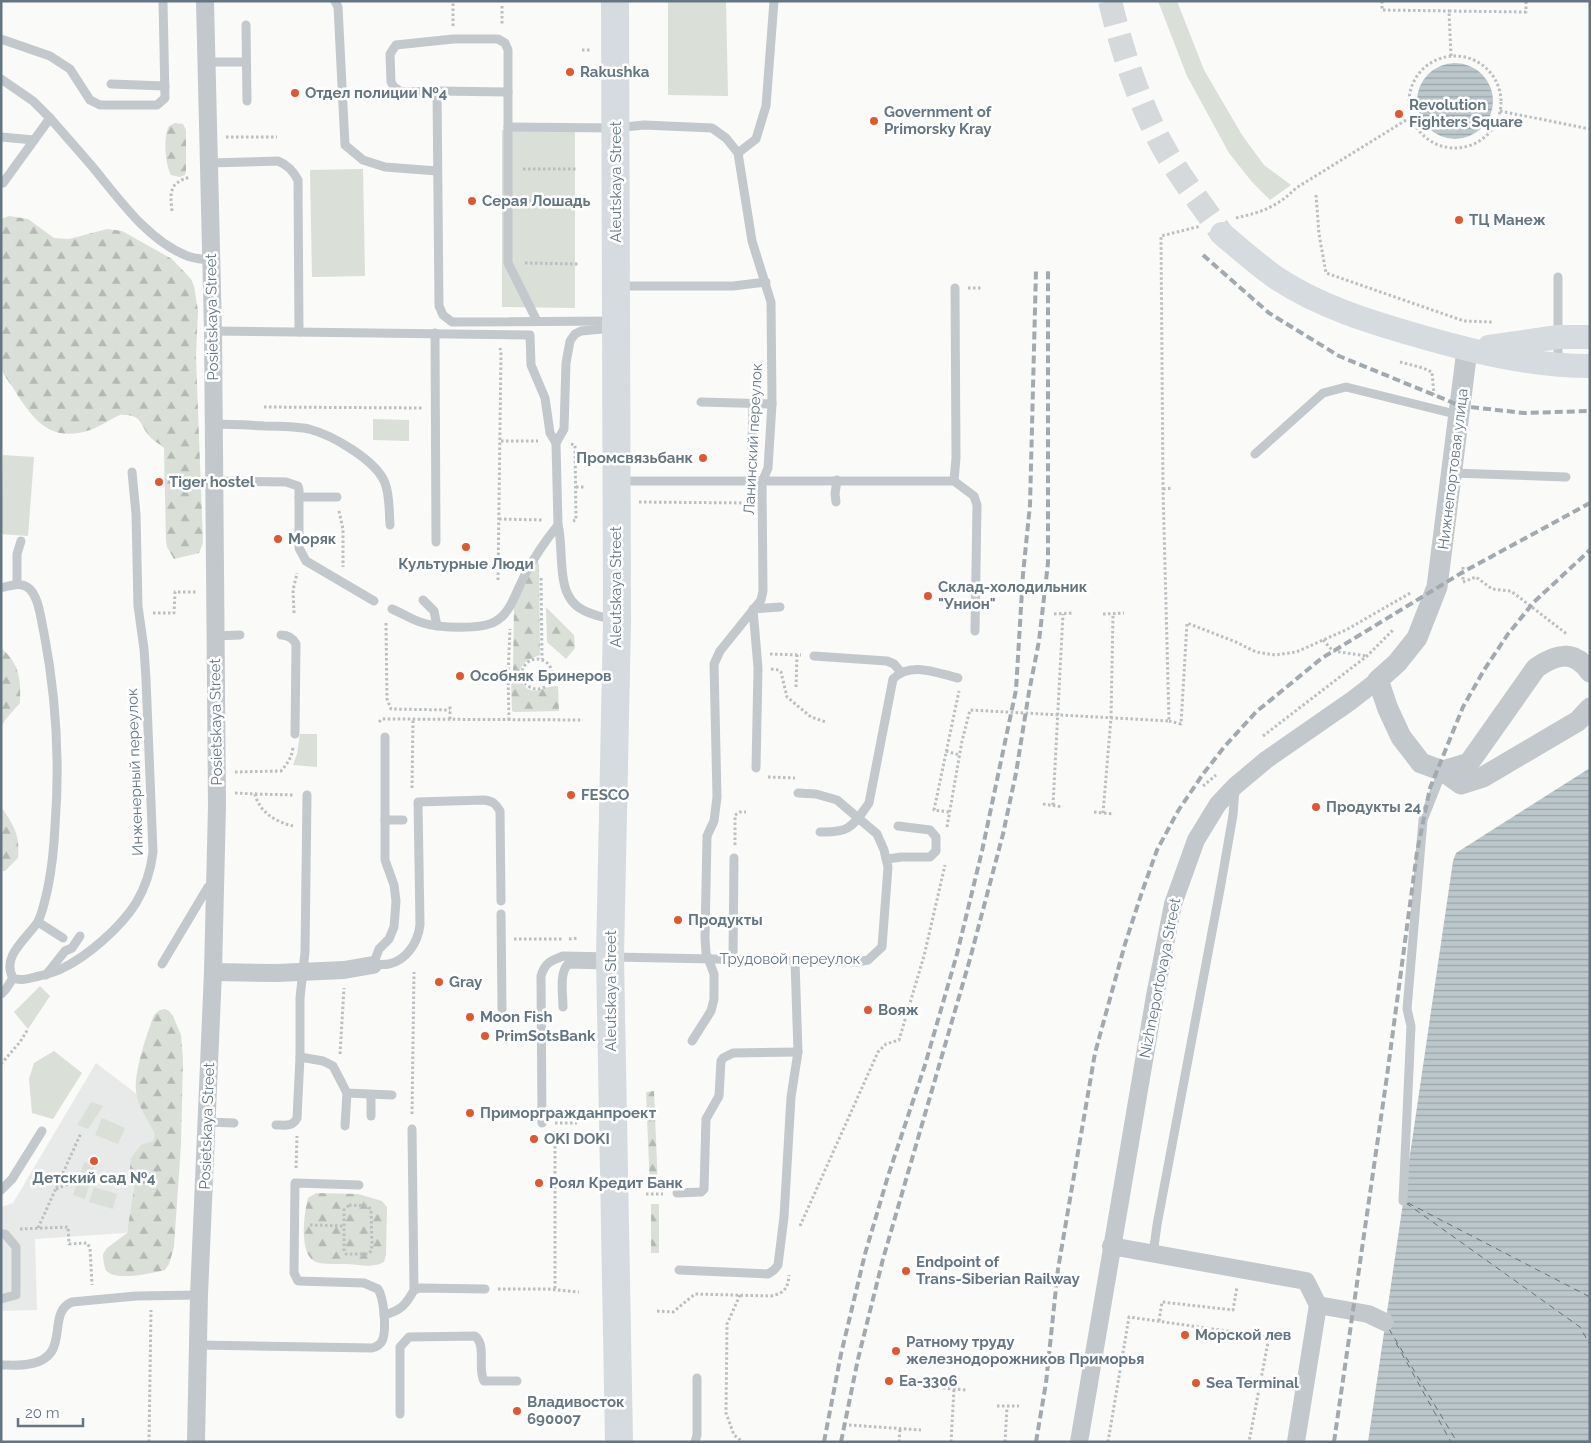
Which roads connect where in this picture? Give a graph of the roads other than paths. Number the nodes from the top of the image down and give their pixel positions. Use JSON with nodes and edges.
{"nodes":[{"id":1,"x":163,"y":1,"type":"edge"},
{"id":2,"x":205,"y":1,"type":"edge"},
{"id":3,"x":336,"y":1,"type":"edge"},
{"id":4,"x":615,"y":1,"type":"edge"},
{"id":5,"x":774,"y":1,"type":"edge"},
{"id":6,"x":246,"y":25,"type":"dead end"},
{"id":7,"x":1,"y":39,"type":"edge"},
{"id":8,"x":206,"y":62,"type":"junction"},
{"id":9,"x":246,"y":62,"type":"junction"},
{"id":10,"x":1,"y":79,"type":"edge"},
{"id":11,"x":111,"y":84,"type":"dead end"},
{"id":12,"x":165,"y":86,"type":"junction"},
{"id":13,"x":438,"y":91,"type":"junction"},
{"id":14,"x":508,"y":92,"type":"junction"},
{"id":15,"x":247,"y":101,"type":"dead end"},
{"id":16,"x":50,"y":118,"type":"junction"},
{"id":17,"x":508,"y":127,"type":"junction"},
{"id":18,"x":616,"y":128,"type":"junction"},
{"id":19,"x":1,"y":137,"type":"edge"},
{"id":20,"x":34,"y":140,"type":"junction"},
{"id":21,"x":738,"y":153,"type":"junction"},
{"id":22,"x":209,"y":170,"type":"junction"},
{"id":23,"x":437,"y":171,"type":"junction"},
{"id":24,"x":3,"y":183,"type":"dead end"},
{"id":25,"x":1222,"y":234,"type":"tunnel mouth"},
{"id":26,"x":211,"y":260,"type":"junction"},
{"id":27,"x":1558,"y":278,"type":"dead end"},
{"id":28,"x":766,"y":282,"type":"junction"},
{"id":29,"x":616,"y":286,"type":"junction"},
{"id":30,"x":955,"y":288,"type":"dead end"},
{"id":31,"x":537,"y":321,"type":"junction"},
{"id":32,"x":616,"y":324,"type":"junction"},
{"id":33,"x":213,"y":331,"type":"junction"},
{"id":34,"x":299,"y":332,"type":"junction"},
{"id":35,"x":435,"y":333,"type":"junction"},
{"id":36,"x":1590,"y":337,"type":"edge"},
{"id":37,"x":1558,"y":338,"type":"junction"},
{"id":38,"x":1467,"y":350,"type":"junction"},
{"id":39,"x":1558,"y":366,"type":"junction"},
{"id":40,"x":1590,"y":366,"type":"edge"},
{"id":41,"x":701,"y":402,"type":"dead end"},
{"id":42,"x":753,"y":404,"type":"junction"},
{"id":43,"x":772,"y":404,"type":"junction"},
{"id":44,"x":1459,"y":415,"type":"junction"},
{"id":45,"x":214,"y":424,"type":"junction"},
{"id":46,"x":556,"y":443,"type":"junction"},
{"id":47,"x":752,"y":449,"type":"dead end"},
{"id":48,"x":1255,"y":454,"type":"dead end"},
{"id":49,"x":132,"y":472,"type":"dead end"},
{"id":50,"x":1452,"y":473,"type":"junction"},
{"id":51,"x":1566,"y":477,"type":"dead end"},
{"id":52,"x":837,"y":480,"type":"junction"},
{"id":53,"x":216,"y":481,"type":"junction"},
{"id":54,"x":617,"y":481,"type":"junction"},
{"id":55,"x":954,"y":481,"type":"junction"},
{"id":56,"x":762,"y":482,"type":"junction"},
{"id":57,"x":299,"y":497,"type":"junction"},
{"id":58,"x":337,"y":497,"type":"road end"},
{"id":59,"x":836,"y":502,"type":"dead end"},
{"id":60,"x":558,"y":523,"type":"junction"},
{"id":61,"x":390,"y":525,"type":"dead end"},
{"id":62,"x":21,"y":541,"type":"dead end"},
{"id":63,"x":436,"y":542,"type":"dead end"},
{"id":64,"x":17,"y":584,"type":"junction"},
{"id":65,"x":1,"y":588,"type":"edge"},
{"id":66,"x":423,"y":600,"type":"dead end"},
{"id":67,"x":374,"y":601,"type":"dead end"},
{"id":68,"x":780,"y":607,"type":"dead end"},
{"id":69,"x":392,"y":609,"type":"road end"},
{"id":70,"x":754,"y":609,"type":"junction"},
{"id":71,"x":617,"y":622,"type":"junction"},
{"id":72,"x":437,"y":626,"type":"junction"},
{"id":73,"x":975,"y":631,"type":"dead end"},
{"id":74,"x":281,"y":635,"type":"dead end"},
{"id":75,"x":215,"y":636,"type":"junction"},
{"id":76,"x":240,"y":636,"type":"dead end"},
{"id":77,"x":814,"y":656,"type":"road end"},
{"id":78,"x":900,"y":671,"type":"junction"},
{"id":79,"x":1590,"y":672,"type":"edge"},
{"id":80,"x":958,"y":678,"type":"road end"},
{"id":81,"x":1378,"y":680,"type":"junction"},
{"id":82,"x":1590,"y":708,"type":"edge"},
{"id":83,"x":295,"y":734,"type":"road end"},
{"id":84,"x":385,"y":737,"type":"dead end"},
{"id":85,"x":756,"y":768,"type":"road end"},
{"id":86,"x":1442,"y":771,"type":"junction"},
{"id":87,"x":1235,"y":786,"type":"junction"},
{"id":88,"x":798,"y":793,"type":"dead end"},
{"id":89,"x":307,"y":796,"type":"dead end"},
{"id":90,"x":385,"y":820,"type":"junction"},
{"id":91,"x":403,"y":820,"type":"dead end"},
{"id":92,"x":858,"y":820,"type":"junction"},
{"id":93,"x":898,"y":826,"type":"dead end"},
{"id":94,"x":820,"y":832,"type":"dead end"},
{"id":95,"x":734,"y":858,"type":"road end"},
{"id":96,"x":887,"y":860,"type":"junction"},
{"id":97,"x":216,"y":882,"type":"junction"},
{"id":98,"x":501,"y":901,"type":"dead end"},
{"id":99,"x":501,"y":914,"type":"dead end"},
{"id":100,"x":38,"y":922,"type":"junction"},
{"id":101,"x":80,"y":936,"type":"dead end"},
{"id":102,"x":63,"y":938,"type":"dead end"},
{"id":103,"x":733,"y":958,"type":"junction"},
{"id":104,"x":708,"y":959,"type":"junction"},
{"id":105,"x":610,"y":961,"type":"junction"},
{"id":106,"x":795,"y":961,"type":"junction"},
{"id":107,"x":162,"y":964,"type":"dead end"},
{"id":108,"x":373,"y":964,"type":"junction"},
{"id":109,"x":303,"y":971,"type":"junction"},
{"id":110,"x":213,"y":972,"type":"junction"},
{"id":111,"x":46,"y":975,"type":"junction"},
{"id":112,"x":13,"y":978,"type":"junction"},
{"id":113,"x":1,"y":994,"type":"edge"},
{"id":114,"x":563,"y":1007,"type":"dead end"},
{"id":115,"x":502,"y":1009,"type":"dead end"},
{"id":116,"x":692,"y":1041,"type":"dead end"},
{"id":117,"x":798,"y":1052,"type":"junction"},
{"id":118,"x":300,"y":1057,"type":"junction"},
{"id":119,"x":347,"y":1093,"type":"junction"},
{"id":120,"x":371,"y":1095,"type":"junction"},
{"id":121,"x":392,"y":1095,"type":"dead end"},
{"id":122,"x":371,"y":1116,"type":"dead end"},
{"id":123,"x":208,"y":1122,"type":"junction"},
{"id":124,"x":234,"y":1123,"type":"dead end"},
{"id":125,"x":542,"y":1123,"type":"road end"},
{"id":126,"x":276,"y":1125,"type":"dead end"},
{"id":127,"x":345,"y":1126,"type":"dead end"},
{"id":128,"x":412,"y":1129,"type":"dead end"},
{"id":129,"x":42,"y":1131,"type":"dead end"},
{"id":130,"x":359,"y":1186,"type":"dead end"},
{"id":131,"x":1,"y":1190,"type":"edge"},
{"id":132,"x":673,"y":1193,"type":"road end"},
{"id":133,"x":1403,"y":1201,"type":"dead end"},
{"id":134,"x":1,"y":1234,"type":"edge"},
{"id":135,"x":1111,"y":1246,"type":"junction"},
{"id":136,"x":1153,"y":1254,"type":"junction"},
{"id":137,"x":679,"y":1270,"type":"dead end"},
{"id":138,"x":485,"y":1289,"type":"road end"},
{"id":139,"x":414,"y":1290,"type":"junction"},
{"id":140,"x":199,"y":1295,"type":"junction"},
{"id":141,"x":1,"y":1299,"type":"edge"},
{"id":142,"x":1318,"y":1305,"type":"junction"},
{"id":143,"x":384,"y":1315,"type":"junction"},
{"id":144,"x":1385,"y":1322,"type":"dead end"},
{"id":145,"x":198,"y":1344,"type":"junction"},
{"id":146,"x":1,"y":1365,"type":"edge"},
{"id":147,"x":697,"y":1378,"type":"dead end"},
{"id":148,"x":517,"y":1382,"type":"dead end"},
{"id":149,"x":400,"y":1414,"type":"dead end"},
{"id":150,"x":196,"y":1442,"type":"edge"},
{"id":151,"x":619,"y":1442,"type":"edge"},
{"id":152,"x":695,"y":1442,"type":"edge"},
{"id":153,"x":1079,"y":1442,"type":"edge"},
{"id":154,"x":1296,"y":1442,"type":"edge"}],
"edges":[{"from":1,"to":12,"type":"lane"},
{"from":2,"to":8,"type":"street","name":"Posietskaya Street"},
{"from":3,"to":23,"type":"lane"},
{"from":4,"to":18,"type":"main road","name":"Aleutskaya Street"},
{"from":5,"to":21,"type":"lane"},
{"from":6,"to":9,"type":"lane"},
{"from":7,"to":12,"type":"lane"},
{"from":8,"to":9,"type":"lane"},
{"from":8,"to":22,"type":"street","name":"Posietskaya Street"},
{"from":9,"to":15,"type":"lane"},
{"from":10,"to":16,"type":"lane"},
{"from":11,"to":12,"type":"lane"},
{"from":13,"to":14,"type":"lane"},
{"from":13,"to":14,"type":"lane"},
{"from":13,"to":23,"type":"lane"},
{"from":14,"to":17,"type":"lane"},
{"from":16,"to":20,"type":"lane"},
{"from":16,"to":26,"type":"lane"},
{"from":17,"to":18,"type":"lane"},
{"from":17,"to":31,"type":"lane"},
{"from":18,"to":21,"type":"lane"},
{"from":18,"to":29,"type":"main road","name":"Aleutskaya Street"},
{"from":19,"to":20,"type":"lane"},
{"from":20,"to":24,"type":"lane"},
{"from":21,"to":28,"type":"lane","name":"Ланинский переулок"},
{"from":22,"to":26,"type":"street","name":"Posietskaya Street"},
{"from":22,"to":34,"type":"lane"},
{"from":23,"to":31,"type":"lane"},
{"from":25,"to":38,"type":"main road"},
{"from":26,"to":33,"type":"street","name":"Posietskaya Street"},
{"from":27,"to":37,"type":"lane"},
{"from":28,"to":29,"type":"lane"},
{"from":28,"to":43,"type":"lane","name":"Ланинский переулок"},
{"from":29,"to":32,"type":"main road","name":"Aleutskaya Street"},
{"from":30,"to":55,"type":"lane"},
{"from":31,"to":32,"type":"lane"},
{"from":32,"to":46,"type":"lane"},
{"from":32,"to":54,"type":"main road","name":"Aleutskaya Street"},
{"from":33,"to":34,"type":"lane"},
{"from":33,"to":45,"type":"street","name":"Posietskaya Street"},
{"from":34,"to":35,"type":"lane"},
{"from":35,"to":46,"type":"lane"},
{"from":35,"to":63,"type":"lane"},
{"from":36,"to":37,"type":"main road"},
{"from":37,"to":38,"type":"main road"},
{"from":37,"to":39,"type":"lane"},
{"from":38,"to":39,"type":"main road"},
{"from":38,"to":44,"type":"street","name":"Нижнепортовая улица"},
{"from":39,"to":40,"type":"main road"},
{"from":41,"to":42,"type":"lane"},
{"from":42,"to":43,"type":"lane"},
{"from":42,"to":47,"type":"lane"},
{"from":43,"to":56,"type":"lane","name":"Ланинский переулок"},
{"from":44,"to":48,"type":"lane"},
{"from":44,"to":50,"type":"street","name":"Нижнепортовая улица"},
{"from":45,"to":53,"type":"street","name":"Posietskaya Street"},
{"from":45,"to":61,"type":"lane"},
{"from":46,"to":60,"type":"lane"},
{"from":49,"to":111,"type":"lane","name":"Инженерный переулок"},
{"from":50,"to":51,"type":"lane"},
{"from":50,"to":81,"type":"street","name":"Нижнепортовая улица"},
{"from":52,"to":55,"type":"lane"},
{"from":52,"to":56,"type":"lane"},
{"from":52,"to":59,"type":"lane"},
{"from":53,"to":57,"type":"lane"},
{"from":53,"to":75,"type":"street","name":"Posietskaya Street"},
{"from":54,"to":56,"type":"lane"},
{"from":54,"to":71,"type":"main road","name":"Aleutskaya Street"},
{"from":55,"to":73,"type":"lane"},
{"from":56,"to":70,"type":"lane","name":"Ланинский переулок"},
{"from":57,"to":58,"type":"lane"},
{"from":57,"to":67,"type":"lane"},
{"from":60,"to":71,"type":"lane"},
{"from":60,"to":72,"type":"lane"},
{"from":62,"to":64,"type":"lane"},
{"from":64,"to":65,"type":"lane"},
{"from":64,"to":100,"type":"lane"},
{"from":66,"to":72,"type":"lane"},
{"from":68,"to":70,"type":"lane"},
{"from":69,"to":72,"type":"lane"},
{"from":70,"to":85,"type":"lane"},
{"from":70,"to":104,"type":"lane","name":"Ланинский переулок"},
{"from":71,"to":105,"type":"main road","name":"Aleutskaya Street"},
{"from":74,"to":83,"type":"lane"},
{"from":75,"to":76,"type":"lane"},
{"from":75,"to":97,"type":"street","name":"Posietskaya Street"},
{"from":77,"to":78,"type":"lane"},
{"from":78,"to":80,"type":"lane"},
{"from":78,"to":92,"type":"lane"},
{"from":79,"to":86,"type":"street"},
{"from":81,"to":86,"type":"street"},
{"from":81,"to":87,"type":"street","name":"Nizhneportovaya Street"},
{"from":82,"to":86,"type":"street"},
{"from":84,"to":90,"type":"lane"},
{"from":86,"to":133,"type":"lane"},
{"from":87,"to":135,"type":"street","name":"Nizhneportovaya Street"},
{"from":87,"to":136,"type":"lane"},
{"from":88,"to":92,"type":"lane","name":"Трудовой переулок"},
{"from":89,"to":109,"type":"lane"},
{"from":90,"to":91,"type":"lane"},
{"from":90,"to":108,"type":"lane"},
{"from":92,"to":94,"type":"lane"},
{"from":92,"to":96,"type":"lane","name":"Трудовой переулок"},
{"from":93,"to":96,"type":"lane"},
{"from":95,"to":103,"type":"lane"},
{"from":96,"to":106,"type":"lane","name":"Трудовой переулок"},
{"from":97,"to":107,"type":"lane"},
{"from":97,"to":110,"type":"street","name":"Posietskaya Street"},
{"from":98,"to":108,"type":"lane"},
{"from":99,"to":115,"type":"lane"},
{"from":100,"to":102,"type":"lane"},
{"from":100,"to":112,"type":"lane"},
{"from":101,"to":111,"type":"lane"},
{"from":103,"to":104,"type":"lane","name":"Трудовой переулок"},
{"from":103,"to":106,"type":"lane","name":"Трудовой переулок"},
{"from":104,"to":105,"type":"lane","name":"Трудовой переулок"},
{"from":104,"to":116,"type":"lane","name":"Ланинский переулок"},
{"from":105,"to":114,"type":"lane"},
{"from":105,"to":125,"type":"lane","name":"Трудовой переулок"},
{"from":105,"to":151,"type":"main road","name":"Aleutskaya Street"},
{"from":106,"to":117,"type":"lane"},
{"from":108,"to":109,"type":"street"},
{"from":109,"to":110,"type":"street"},
{"from":109,"to":118,"type":"lane"},
{"from":110,"to":123,"type":"street","name":"Posietskaya Street"},
{"from":111,"to":112,"type":"lane","name":"Инженерный переулок"},
{"from":112,"to":113,"type":"lane"},
{"from":117,"to":132,"type":"lane"},
{"from":117,"to":137,"type":"lane"},
{"from":118,"to":119,"type":"lane"},
{"from":118,"to":126,"type":"lane"},
{"from":119,"to":120,"type":"lane"},
{"from":119,"to":127,"type":"lane"},
{"from":120,"to":121,"type":"lane"},
{"from":120,"to":122,"type":"lane"},
{"from":123,"to":124,"type":"lane"},
{"from":123,"to":140,"type":"street","name":"Posietskaya Street"},
{"from":128,"to":139,"type":"lane"},
{"from":129,"to":131,"type":"lane"},
{"from":130,"to":143,"type":"lane"},
{"from":134,"to":141,"type":"lane"},
{"from":135,"to":136,"type":"street"},
{"from":135,"to":153,"type":"street","name":"Nizhneportovaya Street"},
{"from":136,"to":142,"type":"street"},
{"from":138,"to":139,"type":"lane"},
{"from":139,"to":143,"type":"lane"},
{"from":140,"to":145,"type":"street","name":"Posietskaya Street"},
{"from":140,"to":146,"type":"lane"},
{"from":142,"to":144,"type":"street"},
{"from":142,"to":154,"type":"street"},
{"from":143,"to":145,"type":"lane"},
{"from":145,"to":150,"type":"street","name":"Posietskaya Street"},
{"from":147,"to":152,"type":"lane"},
{"from":148,"to":149,"type":"lane"}]}
